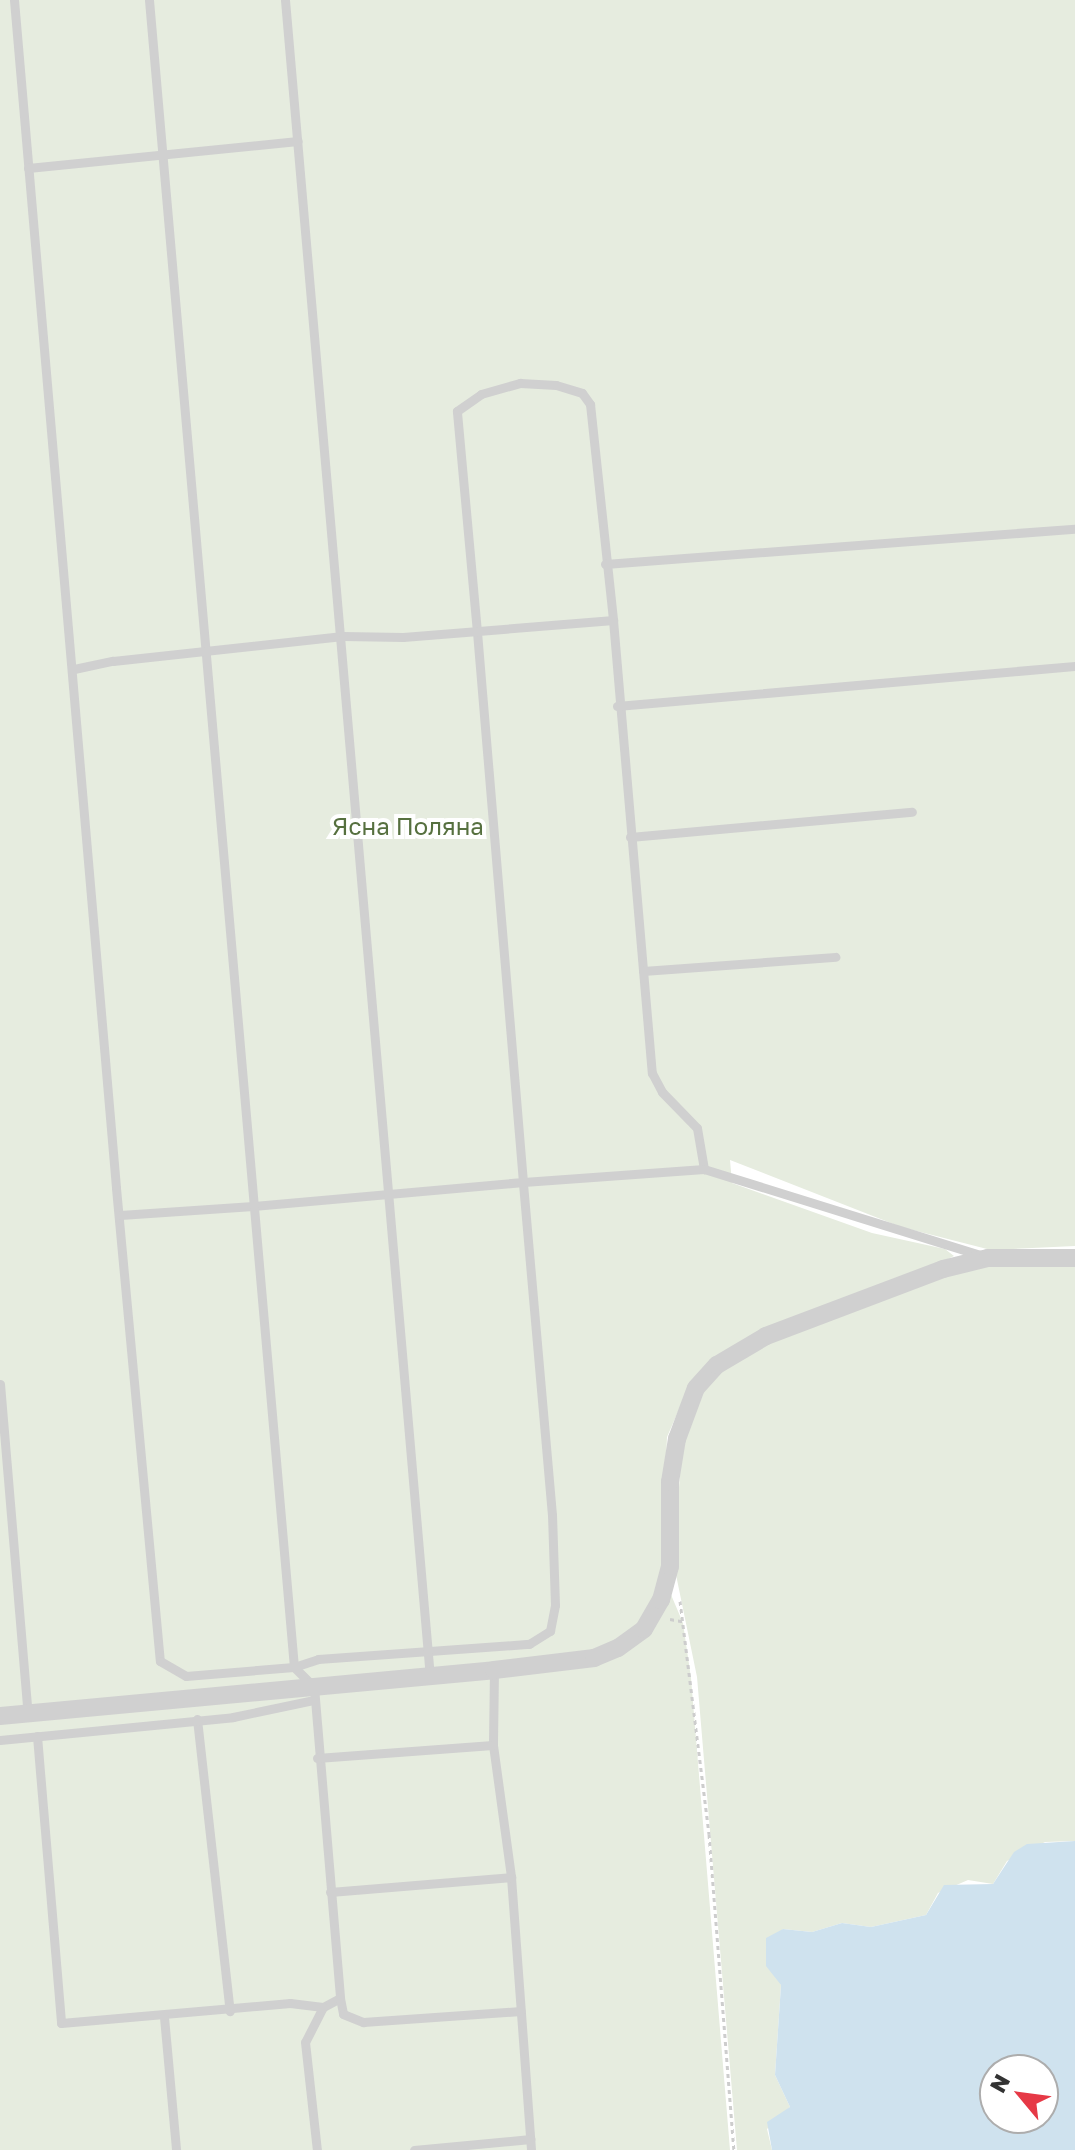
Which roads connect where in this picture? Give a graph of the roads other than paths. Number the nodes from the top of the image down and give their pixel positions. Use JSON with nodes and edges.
{"nodes":[{"id":1,"x":14,"y":0,"type":"edge"},
{"id":2,"x":149,"y":0,"type":"edge"},
{"id":3,"x":285,"y":0,"type":"edge"},
{"id":4,"x":298,"y":141,"type":"junction"},
{"id":5,"x":161,"y":155,"type":"junction"},
{"id":6,"x":28,"y":168,"type":"junction"},
{"id":7,"x":1075,"y":529,"type":"edge"},
{"id":8,"x":605,"y":564,"type":"junction"},
{"id":9,"x":613,"y":620,"type":"junction"},
{"id":10,"x":477,"y":632,"type":"junction"},
{"id":11,"x":343,"y":636,"type":"junction"},
{"id":12,"x":207,"y":653,"type":"junction"},
{"id":13,"x":1075,"y":666,"type":"edge"},
{"id":14,"x":74,"y":669,"type":"junction"},
{"id":15,"x":617,"y":706,"type":"junction"},
{"id":16,"x":912,"y":812,"type":"dead end"},
{"id":17,"x":630,"y":837,"type":"junction"},
{"id":18,"x":835,"y":957,"type":"dead end"},
{"id":19,"x":643,"y":971,"type":"junction"},
{"id":20,"x":704,"y":1169,"type":"junction"},
{"id":21,"x":523,"y":1182,"type":"junction"},
{"id":22,"x":388,"y":1195,"type":"junction"},
{"id":23,"x":253,"y":1206,"type":"junction"},
{"id":24,"x":120,"y":1215,"type":"junction"},
{"id":25,"x":988,"y":1258,"type":"junction"},
{"id":26,"x":1075,"y":1258,"type":"edge"},
{"id":27,"x":0,"y":1384,"type":"edge"},
{"id":28,"x":427,"y":1650,"type":"junction"},
{"id":29,"x":294,"y":1667,"type":"junction"},
{"id":30,"x":494,"y":1670,"type":"junction"},
{"id":31,"x":430,"y":1676,"type":"junction"},
{"id":32,"x":314,"y":1693,"type":"junction"},
{"id":33,"x":28,"y":1714,"type":"junction"},
{"id":34,"x":0,"y":1716,"type":"edge"},
{"id":35,"x":197,"y":1719,"type":"junction"},
{"id":36,"x":37,"y":1736,"type":"junction"},
{"id":37,"x":0,"y":1740,"type":"edge"},
{"id":38,"x":493,"y":1745,"type":"junction"},
{"id":39,"x":317,"y":1758,"type":"junction"},
{"id":40,"x":511,"y":1877,"type":"junction"},
{"id":41,"x":330,"y":1892,"type":"junction"},
{"id":42,"x":340,"y":1998,"type":"junction"},
{"id":43,"x":323,"y":2007,"type":"junction"},
{"id":44,"x":230,"y":2011,"type":"junction"},
{"id":45,"x":521,"y":2011,"type":"junction"},
{"id":46,"x":164,"y":2017,"type":"junction"},
{"id":47,"x":530,"y":2139,"type":"junction"},
{"id":48,"x":176,"y":2150,"type":"edge"},
{"id":49,"x":317,"y":2150,"type":"edge"},
{"id":50,"x":414,"y":2150,"type":"edge"},
{"id":51,"x":531,"y":2150,"type":"edge"}],
"edges":[{"from":1,"to":6,"type":"lane"},
{"from":2,"to":5,"type":"lane"},
{"from":3,"to":4,"type":"lane"},
{"from":4,"to":5,"type":"lane"},
{"from":4,"to":11,"type":"lane"},
{"from":5,"to":6,"type":"lane"},
{"from":5,"to":12,"type":"lane"},
{"from":6,"to":14,"type":"lane"},
{"from":7,"to":8,"type":"lane"},
{"from":8,"to":9,"type":"lane"},
{"from":8,"to":10,"type":"lane"},
{"from":9,"to":10,"type":"lane"},
{"from":9,"to":15,"type":"lane"},
{"from":10,"to":11,"type":"lane"},
{"from":10,"to":21,"type":"lane"},
{"from":11,"to":12,"type":"lane"},
{"from":11,"to":22,"type":"lane"},
{"from":12,"to":14,"type":"lane"},
{"from":12,"to":23,"type":"lane"},
{"from":13,"to":15,"type":"lane"},
{"from":14,"to":24,"type":"lane"},
{"from":15,"to":17,"type":"lane"},
{"from":16,"to":17,"type":"lane"},
{"from":17,"to":19,"type":"lane"},
{"from":18,"to":19,"type":"lane"},
{"from":19,"to":20,"type":"lane"},
{"from":20,"to":21,"type":"lane"},
{"from":20,"to":25,"type":"lane"},
{"from":21,"to":22,"type":"lane"},
{"from":21,"to":28,"type":"lane"},
{"from":22,"to":23,"type":"lane"},
{"from":22,"to":28,"type":"lane"},
{"from":23,"to":24,"type":"lane"},
{"from":23,"to":29,"type":"lane"},
{"from":24,"to":29,"type":"lane"},
{"from":25,"to":26,"type":"street"},
{"from":25,"to":30,"type":"street"},
{"from":27,"to":33,"type":"lane"},
{"from":28,"to":29,"type":"lane"},
{"from":28,"to":31,"type":"lane"},
{"from":29,"to":32,"type":"lane"},
{"from":30,"to":31,"type":"street"},
{"from":30,"to":38,"type":"lane"},
{"from":31,"to":32,"type":"street"},
{"from":32,"to":33,"type":"street"},
{"from":32,"to":35,"type":"lane"},
{"from":32,"to":39,"type":"lane"},
{"from":33,"to":34,"type":"street"},
{"from":35,"to":36,"type":"lane"},
{"from":35,"to":44,"type":"lane"},
{"from":36,"to":37,"type":"lane"},
{"from":36,"to":46,"type":"lane"},
{"from":38,"to":39,"type":"lane"},
{"from":38,"to":40,"type":"lane"},
{"from":39,"to":41,"type":"lane"},
{"from":40,"to":41,"type":"lane"},
{"from":40,"to":45,"type":"lane"},
{"from":41,"to":42,"type":"lane"},
{"from":42,"to":43,"type":"lane"},
{"from":42,"to":45,"type":"lane"},
{"from":43,"to":44,"type":"lane"},
{"from":43,"to":49,"type":"lane"},
{"from":44,"to":46,"type":"lane"},
{"from":45,"to":47,"type":"lane"},
{"from":46,"to":48,"type":"lane"},
{"from":47,"to":50,"type":"lane"},
{"from":47,"to":51,"type":"lane"}]}
